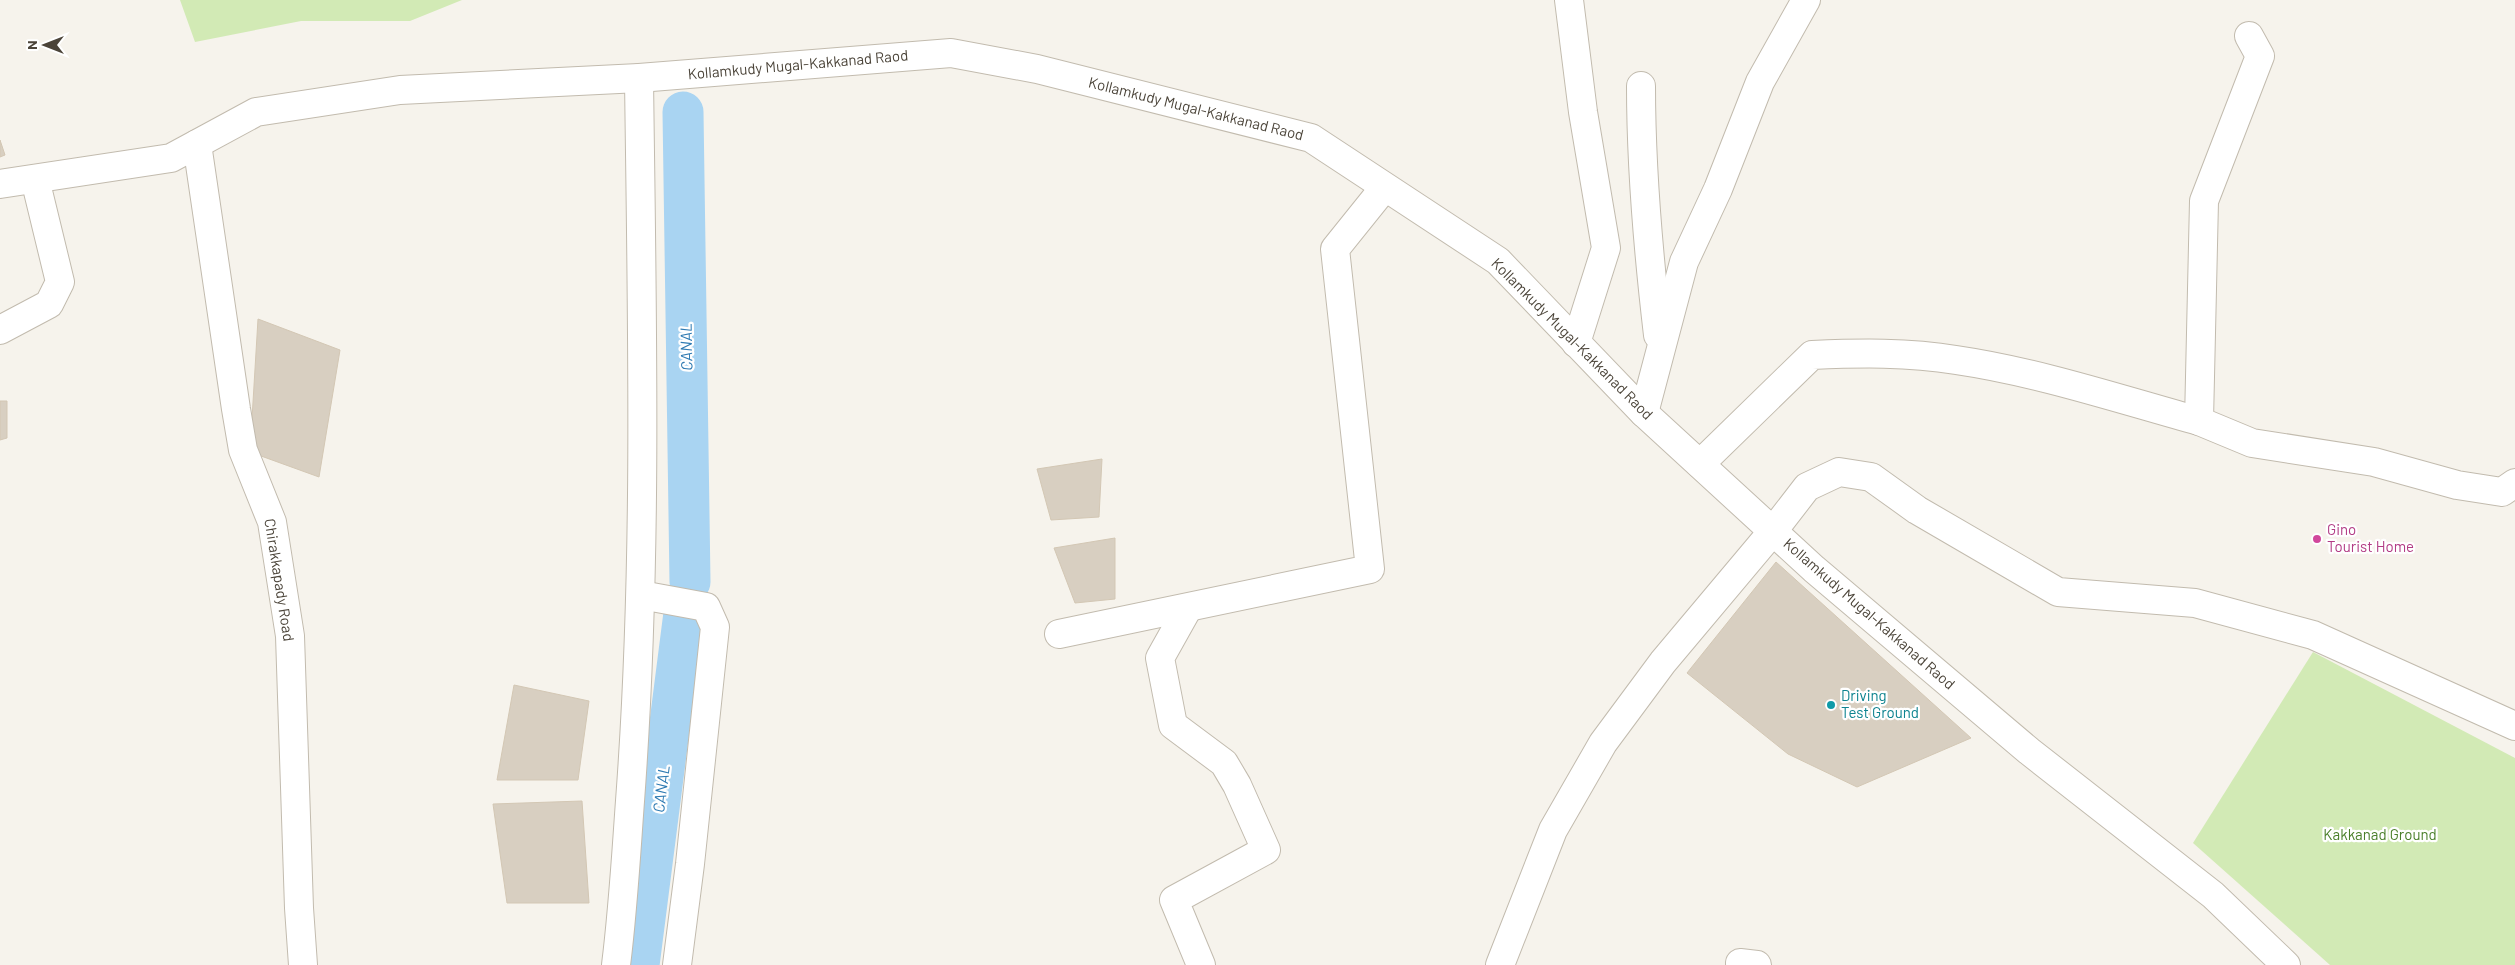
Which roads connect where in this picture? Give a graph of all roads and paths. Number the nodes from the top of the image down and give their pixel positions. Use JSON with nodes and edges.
{"nodes":[{"id":1,"x":1569,"y":0,"type":"edge"},
{"id":2,"x":1806,"y":0,"type":"edge"},
{"id":3,"x":2249,"y":36,"type":"dead end"},
{"id":4,"x":639,"y":78,"type":"junction"},
{"id":5,"x":1641,"y":86,"type":"dead end"},
{"id":6,"x":197,"y":144,"type":"junction"},
{"id":7,"x":35,"y":179,"type":"junction"},
{"id":8,"x":0,"y":184,"type":"edge"},
{"id":9,"x":1384,"y":188,"type":"junction"},
{"id":10,"x":0,"y":330,"type":"edge"},
{"id":11,"x":1576,"y":342,"type":"junction"},
{"id":12,"x":1659,"y":349,"type":"junction"},
{"id":13,"x":1644,"y":413,"type":"junction"},
{"id":14,"x":2199,"y":421,"type":"junction"},
{"id":15,"x":1700,"y":464,"type":"junction"},
{"id":16,"x":2515,"y":483,"type":"edge"},
{"id":17,"x":1773,"y":531,"type":"junction"},
{"id":18,"x":641,"y":595,"type":"junction"},
{"id":19,"x":1188,"y":608,"type":"junction"},
{"id":20,"x":1059,"y":634,"type":"dead end"},
{"id":21,"x":2515,"y":726,"type":"edge"},
{"id":22,"x":303,"y":965,"type":"edge"},
{"id":23,"x":616,"y":965,"type":"edge"},
{"id":24,"x":677,"y":965,"type":"edge"},
{"id":25,"x":1201,"y":965,"type":"edge"},
{"id":26,"x":1500,"y":965,"type":"edge"},
{"id":27,"x":2286,"y":965,"type":"edge"}],
"edges":[{"from":1,"to":11,"type":"street"},
{"from":2,"to":12,"type":"street"},
{"from":3,"to":14,"type":"street"},
{"from":4,"to":6,"type":"street","name":"Kollamkudy Mugal-Kakkanad Raod"},
{"from":4,"to":9,"type":"street","name":"Kollamkudy Mugal-Kakkanad Raod"},
{"from":4,"to":18,"type":"street"},
{"from":5,"to":12,"type":"street"},
{"from":6,"to":7,"type":"street","name":"Kollamkudy Mugal-Kakkanad Raod"},
{"from":6,"to":22,"type":"street","name":"Chirakkapady Road"},
{"from":7,"to":8,"type":"street","name":"Kollamkudy Mugal-Kakkanad Raod"},
{"from":7,"to":10,"type":"street"},
{"from":9,"to":11,"type":"street","name":"Kollamkudy Mugal-Kakkanad Raod"},
{"from":9,"to":19,"type":"street"},
{"from":11,"to":13,"type":"street","name":"Kollamkudy Mugal-Kakkanad Raod"},
{"from":12,"to":13,"type":"street"},
{"from":13,"to":15,"type":"street","name":"Kollamkudy Mugal-Kakkanad Raod"},
{"from":14,"to":15,"type":"street"},
{"from":14,"to":16,"type":"street"},
{"from":15,"to":17,"type":"street","name":"Kollamkudy Mugal-Kakkanad Raod"},
{"from":17,"to":21,"type":"street"},
{"from":17,"to":26,"type":"street"},
{"from":17,"to":27,"type":"street","name":"Kollamkudy Mugal-Kakkanad Raod"},
{"from":18,"to":23,"type":"street"},
{"from":18,"to":24,"type":"street"},
{"from":19,"to":20,"type":"street"},
{"from":19,"to":25,"type":"street"}]}
